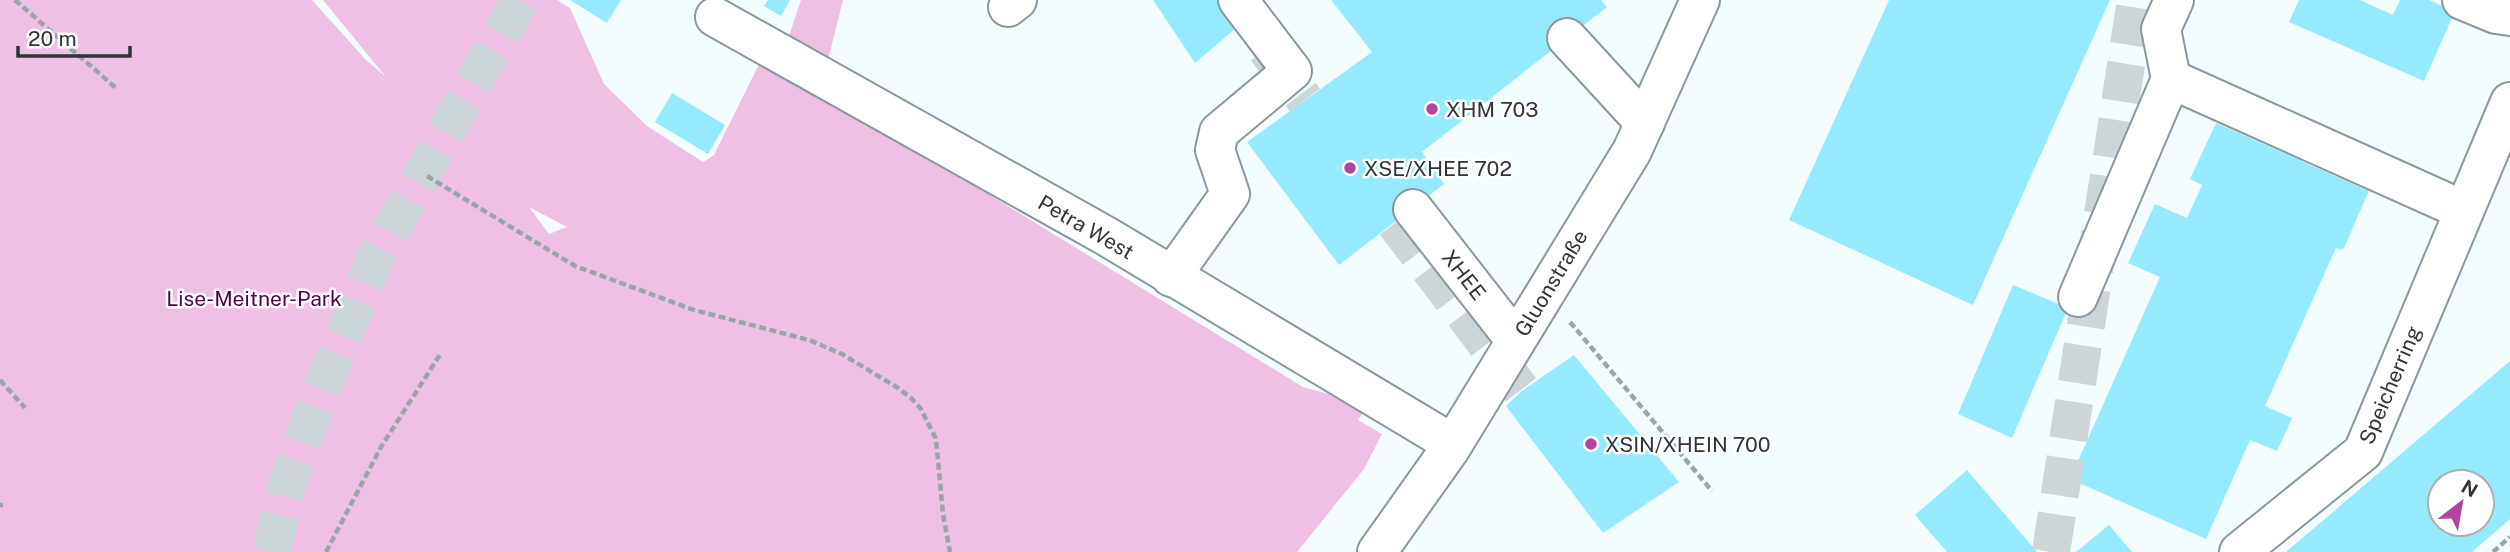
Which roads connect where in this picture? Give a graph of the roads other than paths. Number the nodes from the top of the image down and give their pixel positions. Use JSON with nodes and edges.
{"nodes":[{"id":1,"x":1238,"y":0,"type":"edge"},
{"id":2,"x":2174,"y":0,"type":"edge"},
{"id":3,"x":2462,"y":0,"type":"edge"},
{"id":4,"x":1684,"y":10,"type":"edge"},
{"id":5,"x":2510,"y":16,"type":"edge"},
{"id":6,"x":715,"y":17,"type":"dead end"},
{"id":7,"x":1567,"y":38,"type":"dead end"},
{"id":8,"x":2171,"y":79,"type":"junction"},
{"id":9,"x":2510,"y":102,"type":"edge"},
{"id":10,"x":1645,"y":123,"type":"junction"},
{"id":11,"x":1413,"y":209,"type":"dead end"},
{"id":12,"x":2463,"y":210,"type":"junction"},
{"id":13,"x":1171,"y":277,"type":"junction"},
{"id":14,"x":2078,"y":298,"type":"dead end"},
{"id":15,"x":1516,"y":341,"type":"junction"},
{"id":16,"x":1454,"y":444,"type":"junction"},
{"id":17,"x":1377,"y":552,"type":"edge"},
{"id":18,"x":2239,"y":552,"type":"edge"}],
"edges":[{"from":1,"to":13,"type":"lane"},
{"from":2,"to":8,"type":"lane"},
{"from":3,"to":5,"type":"lane"},
{"from":4,"to":10,"type":"lane","name":"Gluonstraße"},
{"from":6,"to":13,"type":"lane","name":"Petra West"},
{"from":7,"to":10,"type":"lane"},
{"from":8,"to":12,"type":"lane"},
{"from":8,"to":14,"type":"lane"},
{"from":9,"to":12,"type":"lane","name":"Speicherring"},
{"from":10,"to":15,"type":"lane","name":"Gluonstraße"},
{"from":11,"to":15,"type":"lane","name":"XHEE"},
{"from":12,"to":18,"type":"lane","name":"Speicherring"},
{"from":13,"to":16,"type":"lane","name":"Petra West"},
{"from":15,"to":16,"type":"lane","name":"Gluonstraße"},
{"from":16,"to":17,"type":"lane","name":"Gluonstraße"}]}
